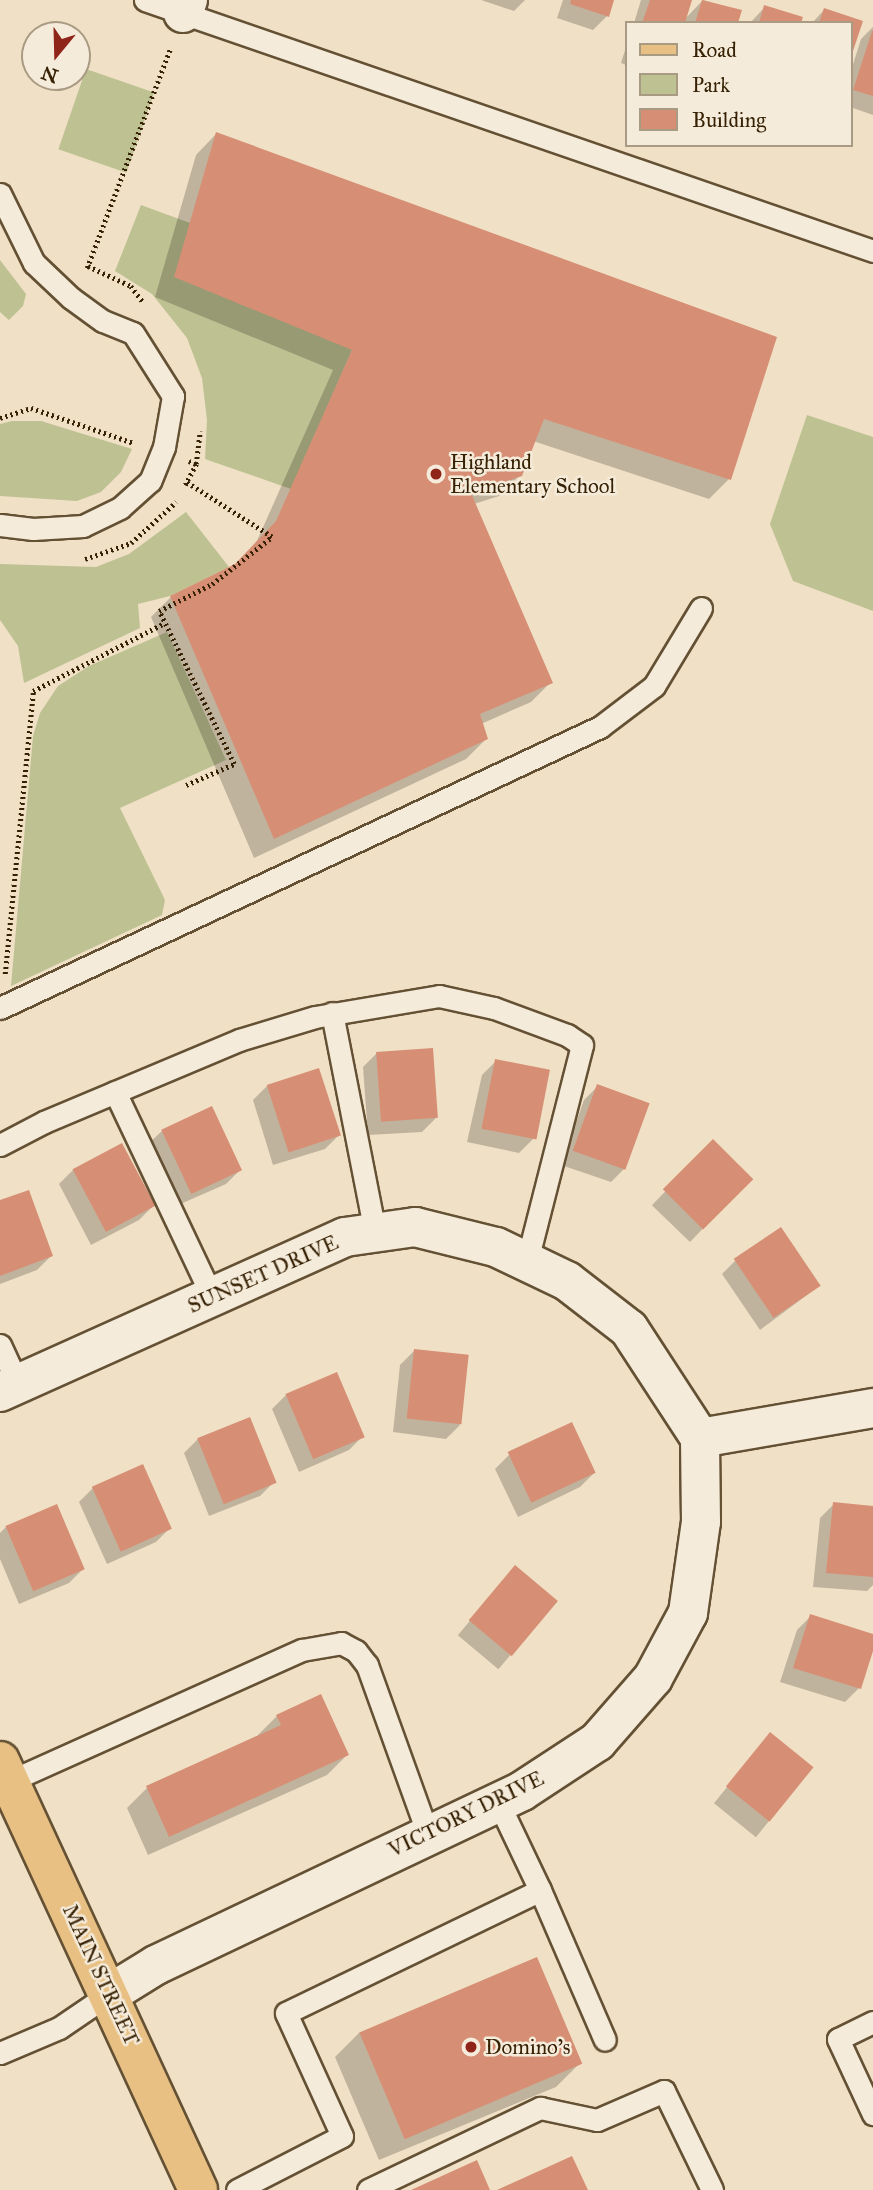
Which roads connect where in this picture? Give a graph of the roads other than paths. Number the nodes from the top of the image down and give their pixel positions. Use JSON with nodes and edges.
{"nodes":[{"id":1,"x":145,"y":0,"type":"edge"},
{"id":2,"x":186,"y":7,"type":"edge"},
{"id":3,"x":0,"y":194,"type":"edge"},
{"id":4,"x":873,"y":251,"type":"edge"},
{"id":5,"x":0,"y":525,"type":"edge"},
{"id":6,"x":701,"y":608,"type":"dead end"},
{"id":7,"x":0,"y":1008,"type":"edge"},
{"id":8,"x":332,"y":1013,"type":"junction"},
{"id":9,"x":115,"y":1092,"type":"junction"},
{"id":10,"x":0,"y":1145,"type":"edge"},
{"id":11,"x":375,"y":1232,"type":"junction"},
{"id":12,"x":527,"y":1261,"type":"junction"},
{"id":13,"x":212,"y":1296,"type":"junction"},
{"id":14,"x":0,"y":1345,"type":"edge"},
{"id":15,"x":9,"y":1388,"type":"edge"},
{"id":16,"x":873,"y":1408,"type":"edge"},
{"id":17,"x":700,"y":1438,"type":"junction"},
{"id":18,"x":5,"y":1771,"type":"edge"},
{"id":19,"x":498,"y":1802,"type":"junction"},
{"id":20,"x":428,"y":1833,"type":"junction"},
{"id":21,"x":540,"y":1890,"type":"junction"},
{"id":22,"x":109,"y":1994,"type":"junction"},
{"id":23,"x":873,"y":2022,"type":"edge"},
{"id":24,"x":605,"y":2040,"type":"dead end"},
{"id":25,"x":0,"y":2053,"type":"edge"},
{"id":26,"x":873,"y":2114,"type":"edge"},
{"id":27,"x":198,"y":2190,"type":"edge"},
{"id":28,"x":237,"y":2190,"type":"edge"},
{"id":29,"x":368,"y":2190,"type":"edge"},
{"id":30,"x":712,"y":2190,"type":"edge"}],
"edges":[{"from":1,"to":2,"type":"lane"},
{"from":2,"to":4,"type":"lane"},
{"from":3,"to":5,"type":"lane"},
{"from":6,"to":7,"type":"lane"},
{"from":8,"to":9,"type":"lane"},
{"from":8,"to":11,"type":"lane"},
{"from":8,"to":12,"type":"lane"},
{"from":9,"to":10,"type":"lane"},
{"from":9,"to":13,"type":"lane"},
{"from":11,"to":12,"type":"street","name":"SUNSET DRIVE"},
{"from":11,"to":13,"type":"street","name":"SUNSET DRIVE"},
{"from":12,"to":17,"type":"street","name":"SUNSET DRIVE"},
{"from":13,"to":15,"type":"street","name":"SUNSET DRIVE"},
{"from":14,"to":15,"type":"lane"},
{"from":16,"to":17,"type":"street"},
{"from":17,"to":19,"type":"street","name":"VICTORY DRIVE"},
{"from":18,"to":20,"type":"lane"},
{"from":18,"to":22,"type":"main road","name":"MAIN STREET"},
{"from":19,"to":20,"type":"street","name":"VICTORY DRIVE"},
{"from":19,"to":21,"type":"lane"},
{"from":20,"to":22,"type":"street","name":"VICTORY DRIVE"},
{"from":21,"to":24,"type":"lane"},
{"from":21,"to":28,"type":"lane"},
{"from":22,"to":25,"type":"lane"},
{"from":22,"to":27,"type":"main road","name":"MAIN STREET"},
{"from":23,"to":26,"type":"lane"},
{"from":29,"to":30,"type":"lane"}]}
